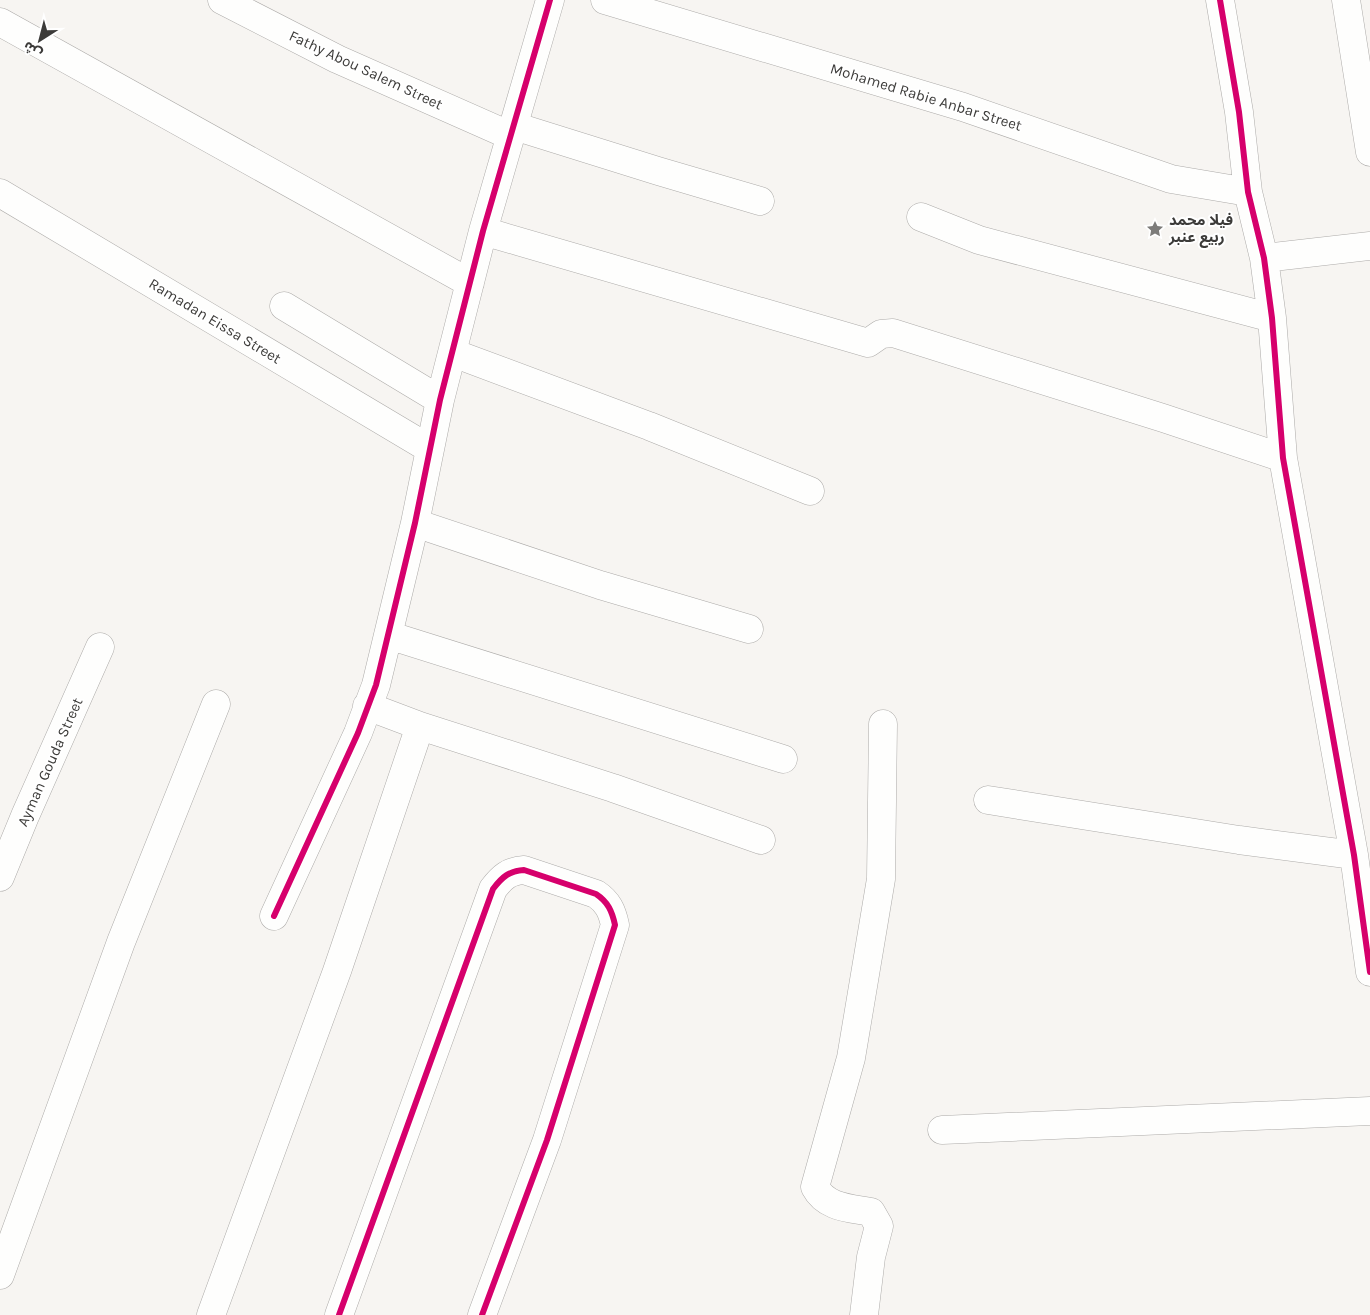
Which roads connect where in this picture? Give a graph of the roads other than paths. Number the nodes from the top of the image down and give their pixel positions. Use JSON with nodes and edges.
{"nodes":[{"id":1,"x":222,"y":0,"type":"edge"},
{"id":2,"x":550,"y":0,"type":"edge"},
{"id":3,"x":606,"y":0,"type":"edge"},
{"id":4,"x":1220,"y":0,"type":"edge"},
{"id":5,"x":1346,"y":0,"type":"edge"},
{"id":6,"x":0,"y":22,"type":"edge"},
{"id":7,"x":513,"y":131,"type":"junction"},
{"id":8,"x":1370,"y":152,"type":"edge"},
{"id":9,"x":1248,"y":192,"type":"junction"},
{"id":10,"x":0,"y":193,"type":"edge"},
{"id":11,"x":760,"y":201,"type":"dead end"},
{"id":12,"x":921,"y":217,"type":"dead end"},
{"id":13,"x":483,"y":231,"type":"junction"},
{"id":14,"x":1370,"y":246,"type":"edge"},
{"id":15,"x":1264,"y":258,"type":"junction"},
{"id":16,"x":470,"y":283,"type":"junction"},
{"id":17,"x":284,"y":306,"type":"dead end"},
{"id":18,"x":1272,"y":318,"type":"junction"},
{"id":19,"x":454,"y":353,"type":"junction"},
{"id":20,"x":440,"y":400,"type":"junction"},
{"id":21,"x":430,"y":449,"type":"junction"},
{"id":22,"x":1283,"y":458,"type":"junction"},
{"id":23,"x":810,"y":491,"type":"dead end"},
{"id":24,"x":415,"y":523,"type":"junction"},
{"id":25,"x":749,"y":629,"type":"dead end"},
{"id":26,"x":388,"y":635,"type":"junction"},
{"id":27,"x":100,"y":647,"type":"dead end"},
{"id":28,"x":216,"y":704,"type":"dead end"},
{"id":29,"x":367,"y":706,"type":"junction"},
{"id":30,"x":883,"y":724,"type":"dead end"},
{"id":31,"x":420,"y":726,"type":"junction"},
{"id":32,"x":783,"y":759,"type":"dead end"},
{"id":33,"x":988,"y":800,"type":"dead end"},
{"id":34,"x":760,"y":840,"type":"dead end"},
{"id":35,"x":1354,"y":855,"type":"junction"},
{"id":36,"x":0,"y":877,"type":"edge"},
{"id":37,"x":274,"y":916,"type":"dead end"},
{"id":38,"x":1370,"y":972,"type":"edge"},
{"id":39,"x":1370,"y":1111,"type":"edge"},
{"id":40,"x":942,"y":1130,"type":"dead end"},
{"id":41,"x":0,"y":1275,"type":"edge"},
{"id":42,"x":211,"y":1315,"type":"edge"},
{"id":43,"x":339,"y":1315,"type":"edge"},
{"id":44,"x":482,"y":1315,"type":"edge"},
{"id":45,"x":864,"y":1315,"type":"edge"}],
"edges":[{"from":1,"to":7,"type":"street","name":"Fathy Abou Salem Street"},
{"from":2,"to":7,"type":"street"},
{"from":3,"to":9,"type":"street","name":"Mohamed Rabie Anbar Street"},
{"from":4,"to":9,"type":"street"},
{"from":5,"to":8,"type":"street"},
{"from":6,"to":16,"type":"street"},
{"from":7,"to":11,"type":"street","name":"Fathy Abou Salem Street"},
{"from":7,"to":13,"type":"street"},
{"from":9,"to":15,"type":"street"},
{"from":10,"to":21,"type":"street","name":"Ramadan Eissa Street"},
{"from":12,"to":18,"type":"street"},
{"from":13,"to":16,"type":"street"},
{"from":13,"to":22,"type":"street"},
{"from":14,"to":15,"type":"street"},
{"from":15,"to":18,"type":"street"},
{"from":16,"to":19,"type":"street"},
{"from":17,"to":20,"type":"street"},
{"from":18,"to":22,"type":"street"},
{"from":19,"to":20,"type":"street"},
{"from":19,"to":23,"type":"street"},
{"from":20,"to":21,"type":"street"},
{"from":21,"to":24,"type":"street"},
{"from":22,"to":35,"type":"street"},
{"from":24,"to":25,"type":"street"},
{"from":24,"to":26,"type":"street"},
{"from":26,"to":29,"type":"street"},
{"from":26,"to":32,"type":"street"},
{"from":27,"to":36,"type":"street","name":"Ayman Gouda Street"},
{"from":28,"to":41,"type":"street"},
{"from":29,"to":31,"type":"street"},
{"from":29,"to":37,"type":"street"},
{"from":30,"to":45,"type":"street"},
{"from":31,"to":34,"type":"street"},
{"from":31,"to":42,"type":"street"},
{"from":33,"to":35,"type":"street"},
{"from":35,"to":38,"type":"street"},
{"from":39,"to":40,"type":"street"},
{"from":43,"to":44,"type":"street"}]}
